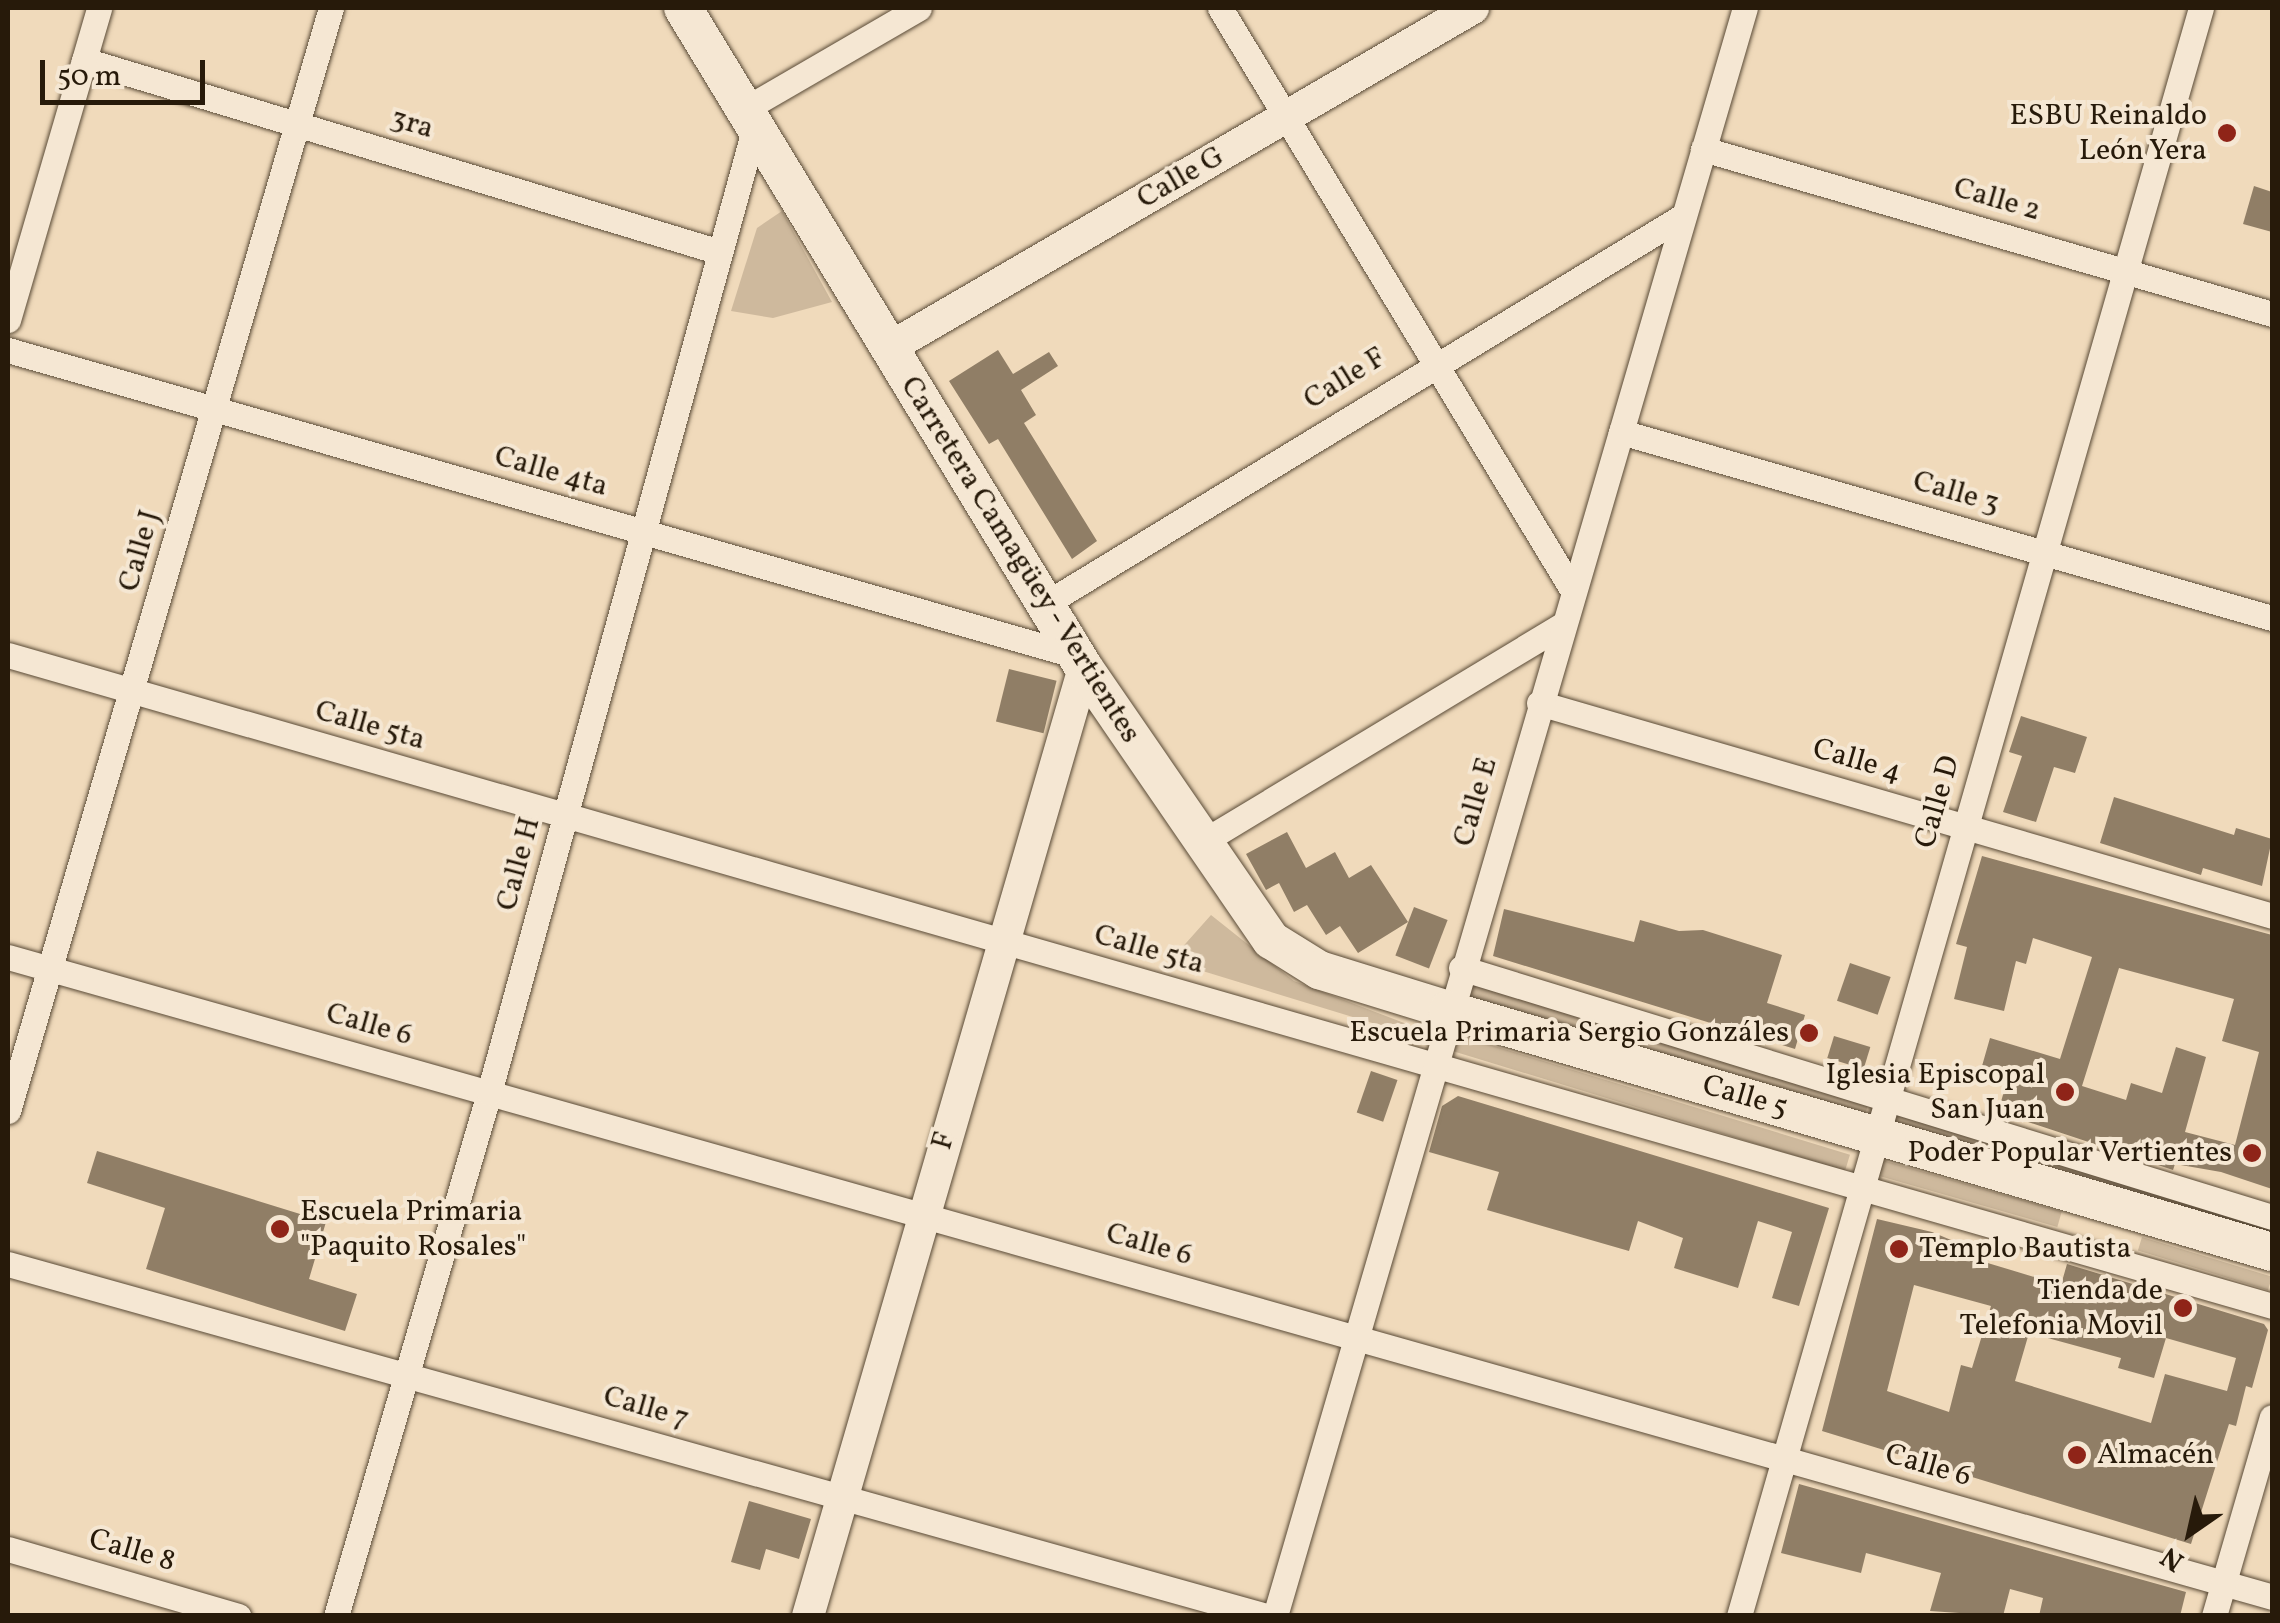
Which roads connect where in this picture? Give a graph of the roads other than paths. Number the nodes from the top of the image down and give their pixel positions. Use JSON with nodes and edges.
{"nodes":[{"id":1,"x":98,"y":8,"type":"edge"},
{"id":2,"x":332,"y":8,"type":"edge"},
{"id":3,"x":683,"y":8,"type":"edge"},
{"id":4,"x":919,"y":8,"type":"edge"},
{"id":5,"x":1220,"y":8,"type":"edge"},
{"id":6,"x":1473,"y":8,"type":"edge"},
{"id":7,"x":2200,"y":8,"type":"edge"},
{"id":8,"x":1739,"y":12,"type":"edge"},
{"id":9,"x":84,"y":60,"type":"junction"},
{"id":10,"x":1285,"y":117,"type":"junction"},
{"id":11,"x":750,"y":118,"type":"junction"},
{"id":12,"x":298,"y":124,"type":"junction"},
{"id":13,"x":1703,"y":149,"type":"junction"},
{"id":14,"x":1683,"y":216,"type":"junction"},
{"id":15,"x":720,"y":252,"type":"junction"},
{"id":16,"x":2124,"y":271,"type":"junction"},
{"id":17,"x":2272,"y":314,"type":"edge"},
{"id":18,"x":8,"y":320,"type":"edge"},
{"id":19,"x":889,"y":348,"type":"junction"},
{"id":20,"x":8,"y":350,"type":"edge"},
{"id":21,"x":1434,"y":362,"type":"junction"},
{"id":22,"x":214,"y":412,"type":"junction"},
{"id":23,"x":1621,"y":432,"type":"junction"},
{"id":24,"x":644,"y":532,"type":"junction"},
{"id":25,"x":2046,"y":553,"type":"junction"},
{"id":26,"x":1572,"y":591,"type":"junction"},
{"id":27,"x":1045,"y":604,"type":"junction"},
{"id":28,"x":2272,"y":618,"type":"edge"},
{"id":29,"x":1563,"y":624,"type":"junction"},
{"id":30,"x":8,"y":656,"type":"edge"},
{"id":31,"x":1080,"y":662,"type":"junction"},
{"id":32,"x":133,"y":692,"type":"junction"},
{"id":33,"x":1539,"y":703,"type":"junction"},
{"id":34,"x":566,"y":816,"type":"junction"},
{"id":35,"x":1964,"y":826,"type":"junction"},
{"id":36,"x":1199,"y":844,"type":"junction"},
{"id":37,"x":2272,"y":916,"type":"edge"},
{"id":38,"x":1003,"y":942,"type":"junction"},
{"id":39,"x":8,"y":956,"type":"edge"},
{"id":40,"x":1461,"y":968,"type":"junction"},
{"id":41,"x":52,"y":970,"type":"junction"},
{"id":42,"x":1448,"y":1010,"type":"junction"},
{"id":43,"x":1433,"y":1065,"type":"junction"},
{"id":44,"x":489,"y":1093,"type":"junction"},
{"id":45,"x":1887,"y":1096,"type":"junction"},
{"id":46,"x":8,"y":1111,"type":"edge"},
{"id":47,"x":1876,"y":1136,"type":"junction"},
{"id":48,"x":1861,"y":1188,"type":"junction"},
{"id":49,"x":922,"y":1215,"type":"junction"},
{"id":50,"x":2272,"y":1217,"type":"edge"},
{"id":51,"x":2272,"y":1252,"type":"edge"},
{"id":52,"x":8,"y":1264,"type":"edge"},
{"id":53,"x":2272,"y":1306,"type":"edge"},
{"id":54,"x":1354,"y":1337,"type":"junction"},
{"id":55,"x":404,"y":1374,"type":"junction"},
{"id":56,"x":2272,"y":1416,"type":"edge"},
{"id":57,"x":1784,"y":1459,"type":"junction"},
{"id":58,"x":842,"y":1497,"type":"junction"},
{"id":59,"x":8,"y":1550,"type":"edge"},
{"id":60,"x":2224,"y":1583,"type":"junction"},
{"id":61,"x":2272,"y":1598,"type":"edge"},
{"id":62,"x":238,"y":1616,"type":"edge"},
{"id":63,"x":336,"y":1616,"type":"edge"},
{"id":64,"x":808,"y":1616,"type":"edge"},
{"id":65,"x":1266,"y":1616,"type":"edge"},
{"id":66,"x":1275,"y":1616,"type":"edge"},
{"id":67,"x":1739,"y":1616,"type":"edge"},
{"id":68,"x":2214,"y":1616,"type":"edge"}],
"edges":[{"from":1,"to":9,"type":"street"},
{"from":2,"to":12,"type":"street","name":"Calle J"},
{"from":3,"to":11,"type":"main road","name":"Carretera Camagüey - Vertientes"},
{"from":4,"to":11,"type":"street"},
{"from":5,"to":10,"type":"street"},
{"from":6,"to":10,"type":"street","name":"Calle G"},
{"from":7,"to":16,"type":"street","name":"Calle D"},
{"from":8,"to":13,"type":"street","name":"Calle E"},
{"from":9,"to":12,"type":"street","name":"3ra"},
{"from":9,"to":18,"type":"street"},
{"from":10,"to":19,"type":"street","name":"Calle G"},
{"from":10,"to":21,"type":"street"},
{"from":11,"to":15,"type":"street","name":"Calle H"},
{"from":11,"to":19,"type":"main road","name":"Carretera Camagüey - Vertientes"},
{"from":12,"to":15,"type":"street","name":"3ra"},
{"from":12,"to":22,"type":"street","name":"Calle J"},
{"from":13,"to":14,"type":"street","name":"Calle E"},
{"from":13,"to":16,"type":"street","name":"Calle 2"},
{"from":14,"to":21,"type":"street","name":"Calle F"},
{"from":14,"to":23,"type":"street","name":"Calle E"},
{"from":15,"to":24,"type":"street","name":"Calle H"},
{"from":16,"to":17,"type":"street","name":"Calle 2"},
{"from":16,"to":25,"type":"street","name":"Calle D"},
{"from":19,"to":27,"type":"main road","name":"Carretera Camagüey - Vertientes"},
{"from":20,"to":22,"type":"street","name":"Calle 4ta"},
{"from":21,"to":26,"type":"street"},
{"from":21,"to":27,"type":"street","name":"Calle F"},
{"from":22,"to":24,"type":"street","name":"Calle 4ta"},
{"from":22,"to":32,"type":"street","name":"Calle J"},
{"from":23,"to":25,"type":"street","name":"Calle 3"},
{"from":23,"to":26,"type":"street","name":"Calle E"},
{"from":24,"to":31,"type":"street","name":"Calle 4ta"},
{"from":24,"to":34,"type":"street","name":"Calle H"},
{"from":25,"to":28,"type":"street","name":"Calle 3"},
{"from":25,"to":35,"type":"street","name":"Calle D"},
{"from":26,"to":29,"type":"street","name":"Calle E"},
{"from":27,"to":31,"type":"main road","name":"Carretera Camagüey - Vertientes"},
{"from":29,"to":33,"type":"street","name":"Calle E"},
{"from":29,"to":36,"type":"street"},
{"from":30,"to":32,"type":"street","name":"Calle 5ta"},
{"from":31,"to":36,"type":"main road","name":"Carretera Camagüey - Vertientes"},
{"from":31,"to":38,"type":"street","name":"F"},
{"from":32,"to":34,"type":"street","name":"Calle 5ta"},
{"from":32,"to":41,"type":"street","name":"Calle J"},
{"from":33,"to":35,"type":"street","name":"Calle 4"},
{"from":33,"to":40,"type":"street","name":"Calle E"},
{"from":34,"to":38,"type":"street","name":"Calle 5ta"},
{"from":34,"to":44,"type":"street","name":"Calle H"},
{"from":35,"to":37,"type":"street","name":"Calle 4"},
{"from":35,"to":45,"type":"street","name":"Calle D"},
{"from":36,"to":42,"type":"main road","name":"Carretera Camagüey - Vertientes"},
{"from":38,"to":43,"type":"street","name":"Calle 5ta"},
{"from":38,"to":49,"type":"street","name":"F"},
{"from":39,"to":41,"type":"street","name":"Calle 6"},
{"from":40,"to":42,"type":"street","name":"Calle E"},
{"from":40,"to":45,"type":"street","name":"Calle 5"},
{"from":41,"to":44,"type":"street","name":"Calle 6"},
{"from":41,"to":46,"type":"street","name":"Calle J"},
{"from":42,"to":43,"type":"street","name":"Calle E"},
{"from":42,"to":47,"type":"main road","name":"Calle 5"},
{"from":43,"to":48,"type":"street","name":"Calle 5ta"},
{"from":43,"to":54,"type":"street","name":"Calle E"},
{"from":44,"to":49,"type":"street","name":"Calle 6"},
{"from":44,"to":55,"type":"street","name":"Calle H"},
{"from":45,"to":47,"type":"street","name":"Calle D"},
{"from":45,"to":50,"type":"street","name":"Calle 5"},
{"from":47,"to":48,"type":"street","name":"Calle D"},
{"from":47,"to":51,"type":"main road","name":"Calle 5"},
{"from":48,"to":53,"type":"street","name":"Calle 5ta"},
{"from":48,"to":57,"type":"street","name":"Calle D"},
{"from":49,"to":54,"type":"street","name":"Calle 6"},
{"from":49,"to":58,"type":"street","name":"F"},
{"from":52,"to":55,"type":"street","name":"Calle 7"},
{"from":54,"to":57,"type":"street","name":"Calle 6"},
{"from":54,"to":66,"type":"street","name":"Calle E"},
{"from":55,"to":58,"type":"street","name":"Calle 7"},
{"from":55,"to":63,"type":"street","name":"Calle H"},
{"from":56,"to":60,"type":"street"},
{"from":57,"to":60,"type":"street","name":"Calle 6"},
{"from":57,"to":67,"type":"street","name":"Calle D"},
{"from":58,"to":64,"type":"street","name":"F"},
{"from":58,"to":65,"type":"street","name":"Calle 7"},
{"from":59,"to":62,"type":"street","name":"Calle 8"},
{"from":60,"to":61,"type":"street","name":"Calle 6"},
{"from":60,"to":68,"type":"street"}]}
